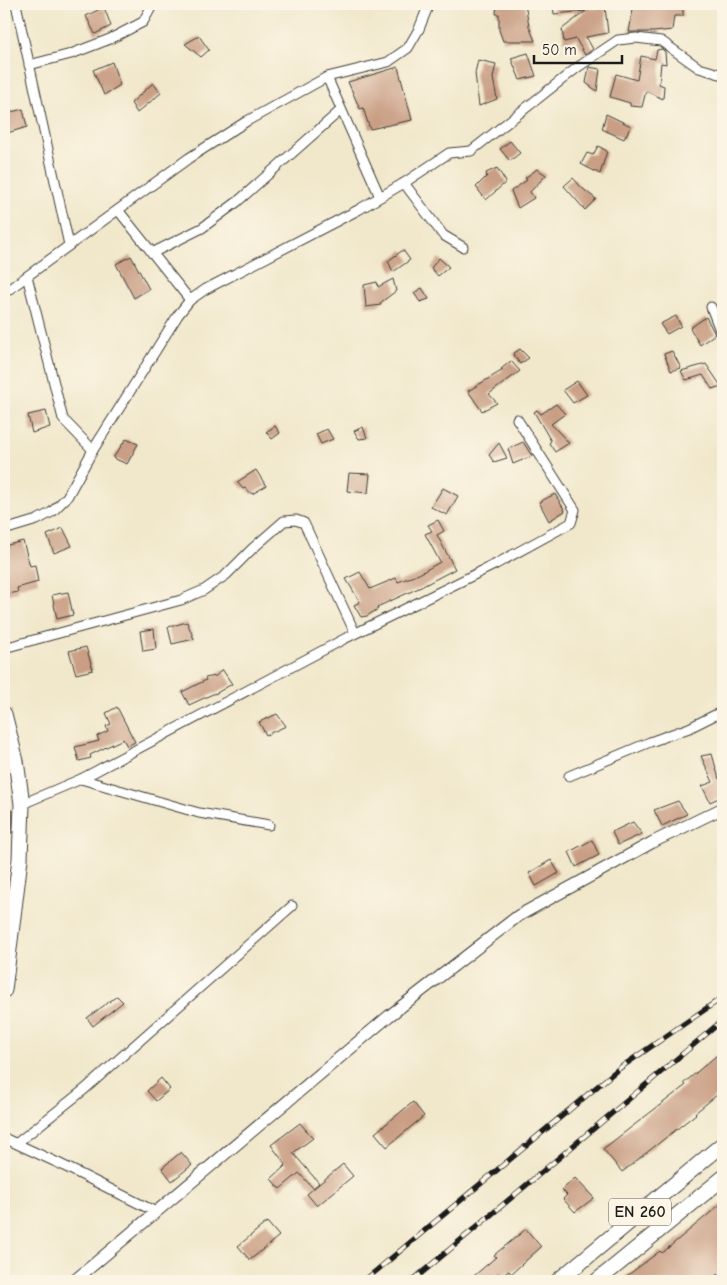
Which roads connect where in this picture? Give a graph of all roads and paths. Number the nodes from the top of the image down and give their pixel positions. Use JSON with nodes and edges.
{"nodes":[{"id":1,"x":16,"y":4,"type":"edge"},
{"id":2,"x":152,"y":4,"type":"edge"},
{"id":3,"x":429,"y":4,"type":"edge"},
{"id":4,"x":30,"y":65,"type":"junction"},
{"id":5,"x":723,"y":75,"type":"edge"},
{"id":6,"x":327,"y":77,"type":"junction"},
{"id":7,"x":341,"y":110,"type":"junction"},
{"id":8,"x":404,"y":183,"type":"junction"},
{"id":9,"x":380,"y":197,"type":"junction"},
{"id":10,"x":118,"y":210,"type":"junction"},
{"id":11,"x":69,"y":244,"type":"junction"},
{"id":12,"x":463,"y":247,"type":"dead end"},
{"id":13,"x":152,"y":253,"type":"junction"},
{"id":14,"x":27,"y":276,"type":"junction"},
{"id":15,"x":4,"y":293,"type":"edge"},
{"id":16,"x":190,"y":300,"type":"junction"},
{"id":17,"x":711,"y":307,"type":"dead end"},
{"id":18,"x":723,"y":338,"type":"edge"},
{"id":19,"x":518,"y":419,"type":"dead end"},
{"id":20,"x":93,"y":450,"type":"junction"},
{"id":21,"x":4,"y":530,"type":"edge"},
{"id":22,"x":355,"y":634,"type":"junction"},
{"id":23,"x":4,"y":648,"type":"edge"},
{"id":24,"x":723,"y":711,"type":"edge"},
{"id":25,"x":4,"y":714,"type":"edge"},
{"id":26,"x":569,"y":776,"type":"dead end"},
{"id":27,"x":81,"y":779,"type":"junction"},
{"id":28,"x":22,"y":804,"type":"junction"},
{"id":29,"x":723,"y":808,"type":"edge"},
{"id":30,"x":269,"y":826,"type":"dead end"},
{"id":31,"x":292,"y":906,"type":"dead end"},
{"id":32,"x":4,"y":990,"type":"edge"},
{"id":33,"x":4,"y":1138,"type":"edge"},
{"id":34,"x":17,"y":1143,"type":"junction"},
{"id":35,"x":723,"y":1144,"type":"edge"},
{"id":36,"x":723,"y":1178,"type":"edge"},
{"id":37,"x":646,"y":1207,"type":"junction"},
{"id":38,"x":156,"y":1212,"type":"junction"},
{"id":39,"x":664,"y":1227,"type":"junction"},
{"id":40,"x":74,"y":1281,"type":"edge"},
{"id":41,"x":558,"y":1281,"type":"edge"},
{"id":42,"x":597,"y":1281,"type":"edge"}],
"edges":[{"from":1,"to":4,"type":"street"},
{"from":2,"to":4,"type":"street"},
{"from":3,"to":6,"type":"street"},
{"from":4,"to":11,"type":"street"},
{"from":5,"to":8,"type":"street"},
{"from":6,"to":7,"type":"street"},
{"from":6,"to":10,"type":"street"},
{"from":7,"to":9,"type":"street"},
{"from":7,"to":13,"type":"street"},
{"from":8,"to":9,"type":"street"},
{"from":8,"to":12,"type":"street"},
{"from":9,"to":16,"type":"street"},
{"from":10,"to":11,"type":"street"},
{"from":10,"to":13,"type":"street"},
{"from":11,"to":14,"type":"street"},
{"from":13,"to":16,"type":"street"},
{"from":14,"to":15,"type":"street"},
{"from":14,"to":20,"type":"street"},
{"from":16,"to":20,"type":"street"},
{"from":17,"to":18,"type":"street"},
{"from":19,"to":22,"type":"street"},
{"from":20,"to":21,"type":"street"},
{"from":22,"to":23,"type":"street"},
{"from":22,"to":27,"type":"street"},
{"from":24,"to":26,"type":"street"},
{"from":25,"to":28,"type":"main road"},
{"from":27,"to":28,"type":"street"},
{"from":27,"to":30,"type":"street"},
{"from":28,"to":32,"type":"main road"},
{"from":29,"to":38,"type":"street"},
{"from":31,"to":34,"type":"street"},
{"from":33,"to":34,"type":"street"},
{"from":34,"to":38,"type":"street"},
{"from":35,"to":37,"type":"main road","number":"EN 260"},
{"from":36,"to":39,"type":"main road","number":"EN 260"},
{"from":37,"to":39,"type":"main road"},
{"from":37,"to":41,"type":"main road","number":"EN 260"},
{"from":38,"to":40,"type":"street"},
{"from":39,"to":42,"type":"main road","number":"EN 260"}]}
